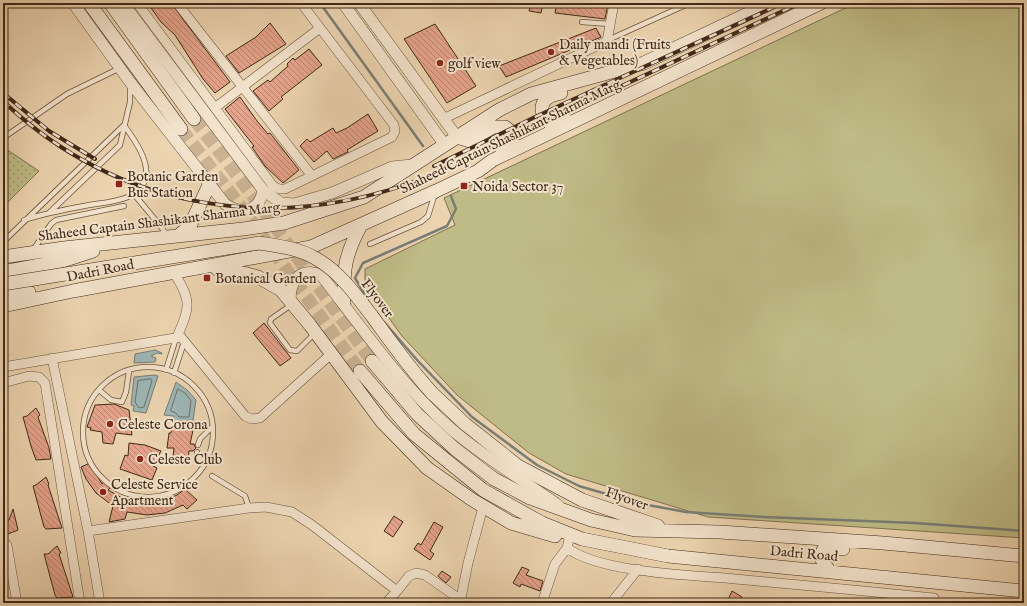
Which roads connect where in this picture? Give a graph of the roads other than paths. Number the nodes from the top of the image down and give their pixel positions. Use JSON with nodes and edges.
{"nodes":[{"id":1,"x":73,"y":3,"type":"edge"},
{"id":2,"x":89,"y":3,"type":"edge"},
{"id":3,"x":110,"y":3,"type":"edge"},
{"id":4,"x":122,"y":3,"type":"edge"},
{"id":5,"x":176,"y":3,"type":"edge"},
{"id":6,"x":301,"y":3,"type":"edge"},
{"id":7,"x":343,"y":3,"type":"edge"},
{"id":8,"x":359,"y":3,"type":"edge"},
{"id":9,"x":614,"y":3,"type":"edge"},
{"id":10,"x":690,"y":3,"type":"edge"},
{"id":11,"x":771,"y":3,"type":"edge"},
{"id":12,"x":822,"y":3,"type":"edge"},
{"id":13,"x":141,"y":4,"type":"edge"},
{"id":14,"x":582,"y":22,"type":"dead end"},
{"id":15,"x":611,"y":24,"type":"junction"},
{"id":16,"x":320,"y":28,"type":"junction"},
{"id":17,"x":606,"y":41,"type":"junction"},
{"id":18,"x":644,"y":63,"type":"junction"},
{"id":19,"x":120,"y":68,"type":"junction"},
{"id":20,"x":130,"y":82,"type":"junction"},
{"id":21,"x":242,"y":87,"type":"junction"},
{"id":22,"x":216,"y":106,"type":"junction"},
{"id":23,"x":584,"y":117,"type":"junction"},
{"id":24,"x":194,"y":119,"type":"tunnel mouth"},
{"id":25,"x":443,"y":119,"type":"junction"},
{"id":26,"x":124,"y":125,"type":"junction"},
{"id":27,"x":181,"y":129,"type":"tunnel mouth"},
{"id":28,"x":456,"y":137,"type":"junction"},
{"id":29,"x":3,"y":138,"type":"edge"},
{"id":30,"x":444,"y":144,"type":"junction"},
{"id":31,"x":493,"y":160,"type":"junction"},
{"id":32,"x":412,"y":165,"type":"junction"},
{"id":33,"x":312,"y":176,"type":"junction"},
{"id":34,"x":209,"y":185,"type":"junction"},
{"id":35,"x":263,"y":190,"type":"junction"},
{"id":36,"x":436,"y":191,"type":"junction"},
{"id":37,"x":133,"y":193,"type":"junction"},
{"id":38,"x":124,"y":206,"type":"dead end"},
{"id":39,"x":50,"y":212,"type":"junction"},
{"id":40,"x":24,"y":220,"type":"junction"},
{"id":41,"x":361,"y":225,"type":"junction"},
{"id":42,"x":173,"y":237,"type":"junction"},
{"id":43,"x":3,"y":242,"type":"edge"},
{"id":44,"x":117,"y":244,"type":"junction"},
{"id":45,"x":370,"y":244,"type":"dead end"},
{"id":46,"x":31,"y":253,"type":"junction"},
{"id":47,"x":3,"y":257,"type":"edge"},
{"id":48,"x":202,"y":268,"type":"junction"},
{"id":49,"x":174,"y":272,"type":"junction"},
{"id":50,"x":3,"y":275,"type":"edge"},
{"id":51,"x":3,"y":284,"type":"edge"},
{"id":52,"x":3,"y":290,"type":"edge"},
{"id":53,"x":72,"y":291,"type":"junction"},
{"id":54,"x":291,"y":302,"type":"junction"},
{"id":55,"x":344,"y":303,"type":"junction"},
{"id":56,"x":3,"y":306,"type":"edge"},
{"id":57,"x":316,"y":333,"type":"junction"},
{"id":58,"x":181,"y":339,"type":"junction"},
{"id":59,"x":331,"y":354,"type":"junction"},
{"id":60,"x":52,"y":358,"type":"junction"},
{"id":61,"x":372,"y":361,"type":"tunnel mouth"},
{"id":62,"x":3,"y":367,"type":"edge"},
{"id":63,"x":166,"y":370,"type":"junction"},
{"id":64,"x":129,"y":371,"type":"junction"},
{"id":65,"x":360,"y":371,"type":"tunnel mouth"},
{"id":66,"x":174,"y":373,"type":"junction"},
{"id":67,"x":3,"y":383,"type":"edge"},
{"id":68,"x":99,"y":390,"type":"junction"},
{"id":69,"x":212,"y":427,"type":"junction"},
{"id":70,"x":198,"y":445,"type":"dead end"},
{"id":71,"x":197,"y":452,"type":"dead end"},
{"id":72,"x":204,"y":464,"type":"junction"},
{"id":73,"x":212,"y":476,"type":"dead end"},
{"id":74,"x":483,"y":507,"type":"junction"},
{"id":75,"x":249,"y":508,"type":"junction"},
{"id":76,"x":565,"y":510,"type":"junction"},
{"id":77,"x":88,"y":531,"type":"junction"},
{"id":78,"x":672,"y":531,"type":"junction"},
{"id":79,"x":3,"y":542,"type":"edge"},
{"id":80,"x":573,"y":542,"type":"junction"},
{"id":81,"x":884,"y":543,"type":"junction"},
{"id":82,"x":1024,"y":556,"type":"edge"},
{"id":83,"x":638,"y":568,"type":"junction"},
{"id":84,"x":829,"y":571,"type":"junction"},
{"id":85,"x":946,"y":584,"type":"junction"},
{"id":86,"x":397,"y":591,"type":"junction"},
{"id":87,"x":1024,"y":591,"type":"edge"},
{"id":88,"x":931,"y":600,"type":"edge"},
{"id":89,"x":460,"y":602,"type":"edge"},
{"id":90,"x":17,"y":603,"type":"edge"},
{"id":91,"x":80,"y":603,"type":"edge"},
{"id":92,"x":100,"y":603,"type":"edge"},
{"id":93,"x":386,"y":603,"type":"edge"},
{"id":94,"x":542,"y":603,"type":"edge"},
{"id":95,"x":611,"y":603,"type":"edge"}],
"edges":[{"from":1,"to":19,"type":"street"},
{"from":2,"to":27,"type":"main road"},
{"from":3,"to":24,"type":"main road"},
{"from":4,"to":35,"type":"street"},
{"from":5,"to":21,"type":"street"},
{"from":6,"to":16,"type":"street"},
{"from":7,"to":30,"type":"street"},
{"from":8,"to":25,"type":"street"},
{"from":9,"to":15,"type":"street"},
{"from":10,"to":17,"type":"lane"},
{"from":11,"to":18,"type":"main road","name":"Shaheed Captain Shashikant Sharma Marg"},
{"from":12,"to":23,"type":"main road","name":"Shaheed Captain Shashikant Sharma Marg"},
{"from":13,"to":22,"type":"street"},
{"from":14,"to":15,"type":"lane"},
{"from":15,"to":17,"type":"street"},
{"from":16,"to":21,"type":"street"},
{"from":16,"to":33,"type":"street"},
{"from":17,"to":25,"type":"street"},
{"from":18,"to":23,"type":"main road"},
{"from":18,"to":28,"type":"main road","name":"Shaheed Captain Shashikant Sharma Marg"},
{"from":19,"to":20,"type":"street"},
{"from":19,"to":29,"type":"lane"},
{"from":20,"to":26,"type":"lane"},
{"from":20,"to":34,"type":"street"},
{"from":21,"to":22,"type":"street"},
{"from":21,"to":33,"type":"street"},
{"from":22,"to":33,"type":"street"},
{"from":23,"to":31,"type":"main road","name":"Shaheed Captain Shashikant Sharma Marg"},
{"from":25,"to":28,"type":"street"},
{"from":26,"to":37,"type":"lane"},
{"from":26,"to":39,"type":"lane"},
{"from":26,"to":40,"type":"lane"},
{"from":28,"to":30,"type":"main road","name":"Shaheed Captain Shashikant Sharma Marg"},
{"from":28,"to":31,"type":"main road"},
{"from":30,"to":32,"type":"main road","name":"Shaheed Captain Shashikant Sharma Marg"},
{"from":31,"to":36,"type":"main road","name":"Shaheed Captain Shashikant Sharma Marg"},
{"from":32,"to":35,"type":"street"},
{"from":32,"to":42,"type":"main road","name":"Shaheed Captain Shashikant Sharma Marg"},
{"from":34,"to":35,"type":"street"},
{"from":34,"to":42,"type":"main road"},
{"from":36,"to":41,"type":"main road","name":"Shaheed Captain Shashikant Sharma Marg"},
{"from":36,"to":45,"type":"lane"},
{"from":37,"to":39,"type":"lane"},
{"from":37,"to":42,"type":"lane"},
{"from":38,"to":46,"type":"lane"},
{"from":39,"to":40,"type":"lane"},
{"from":40,"to":43,"type":"lane"},
{"from":41,"to":48,"type":"main road","name":"Shaheed Captain Shashikant Sharma Marg"},
{"from":41,"to":55,"type":"main road"},
{"from":42,"to":44,"type":"main road","name":"Shaheed Captain Shashikant Sharma Marg"},
{"from":44,"to":46,"type":"main road","name":"Shaheed Captain Shashikant Sharma Marg"},
{"from":44,"to":50,"type":"main road"},
{"from":46,"to":47,"type":"main road","name":"Shaheed Captain Shashikant Sharma Marg"},
{"from":48,"to":49,"type":"main road","name":"Dadri Road"},
{"from":48,"to":54,"type":"main road"},
{"from":49,"to":53,"type":"main road","name":"Dadri Road"},
{"from":49,"to":58,"type":"street"},
{"from":51,"to":78,"type":"main road","name":"Flyover","bridge":true},
{"from":52,"to":53,"type":"main road"},
{"from":53,"to":56,"type":"main road","name":"Dadri Road"},
{"from":54,"to":55,"type":"street"},
{"from":54,"to":57,"type":"main road"},
{"from":54,"to":57,"type":"lane"},
{"from":55,"to":76,"type":"street"},
{"from":57,"to":59,"type":"main road"},
{"from":58,"to":59,"type":"street"},
{"from":58,"to":60,"type":"street"},
{"from":58,"to":63,"type":"lane"},
{"from":58,"to":66,"type":"lane"},
{"from":59,"to":74,"type":"main road"},
{"from":60,"to":62,"type":"street"},
{"from":60,"to":77,"type":"street"},
{"from":61,"to":76,"type":"main road","name":"Dadri Road"},
{"from":63,"to":64,"type":"lane"},
{"from":63,"to":66,"type":"lane"},
{"from":64,"to":68,"type":"lane"},
{"from":64,"to":68,"type":"lane"},
{"from":65,"to":80,"type":"main road"},
{"from":66,"to":69,"type":"lane"},
{"from":67,"to":91,"type":"street"},
{"from":68,"to":72,"type":"lane"},
{"from":69,"to":70,"type":"lane"},
{"from":69,"to":72,"type":"lane"},
{"from":71,"to":72,"type":"lane"},
{"from":73,"to":75,"type":"lane"},
{"from":74,"to":80,"type":"main road"},
{"from":74,"to":89,"type":"street"},
{"from":75,"to":77,"type":"street"},
{"from":75,"to":86,"type":"street"},
{"from":76,"to":78,"type":"main road","name":"Dadri Road"},
{"from":77,"to":92,"type":"street"},
{"from":78,"to":81,"type":"main road","name":"Dadri Road"},
{"from":79,"to":90,"type":"street"},
{"from":80,"to":83,"type":"street"},
{"from":80,"to":84,"type":"main road","name":"Dadri Road"},
{"from":80,"to":94,"type":"street"},
{"from":81,"to":82,"type":"main road","name":"Dadri Road"},
{"from":81,"to":84,"type":"main road"},
{"from":83,"to":88,"type":"street"},
{"from":83,"to":95,"type":"street"},
{"from":84,"to":85,"type":"main road","name":"Dadri Road"},
{"from":85,"to":87,"type":"main road","name":"Dadri Road"},
{"from":85,"to":88,"type":"street"},
{"from":86,"to":89,"type":"street"},
{"from":86,"to":93,"type":"street"}]}
